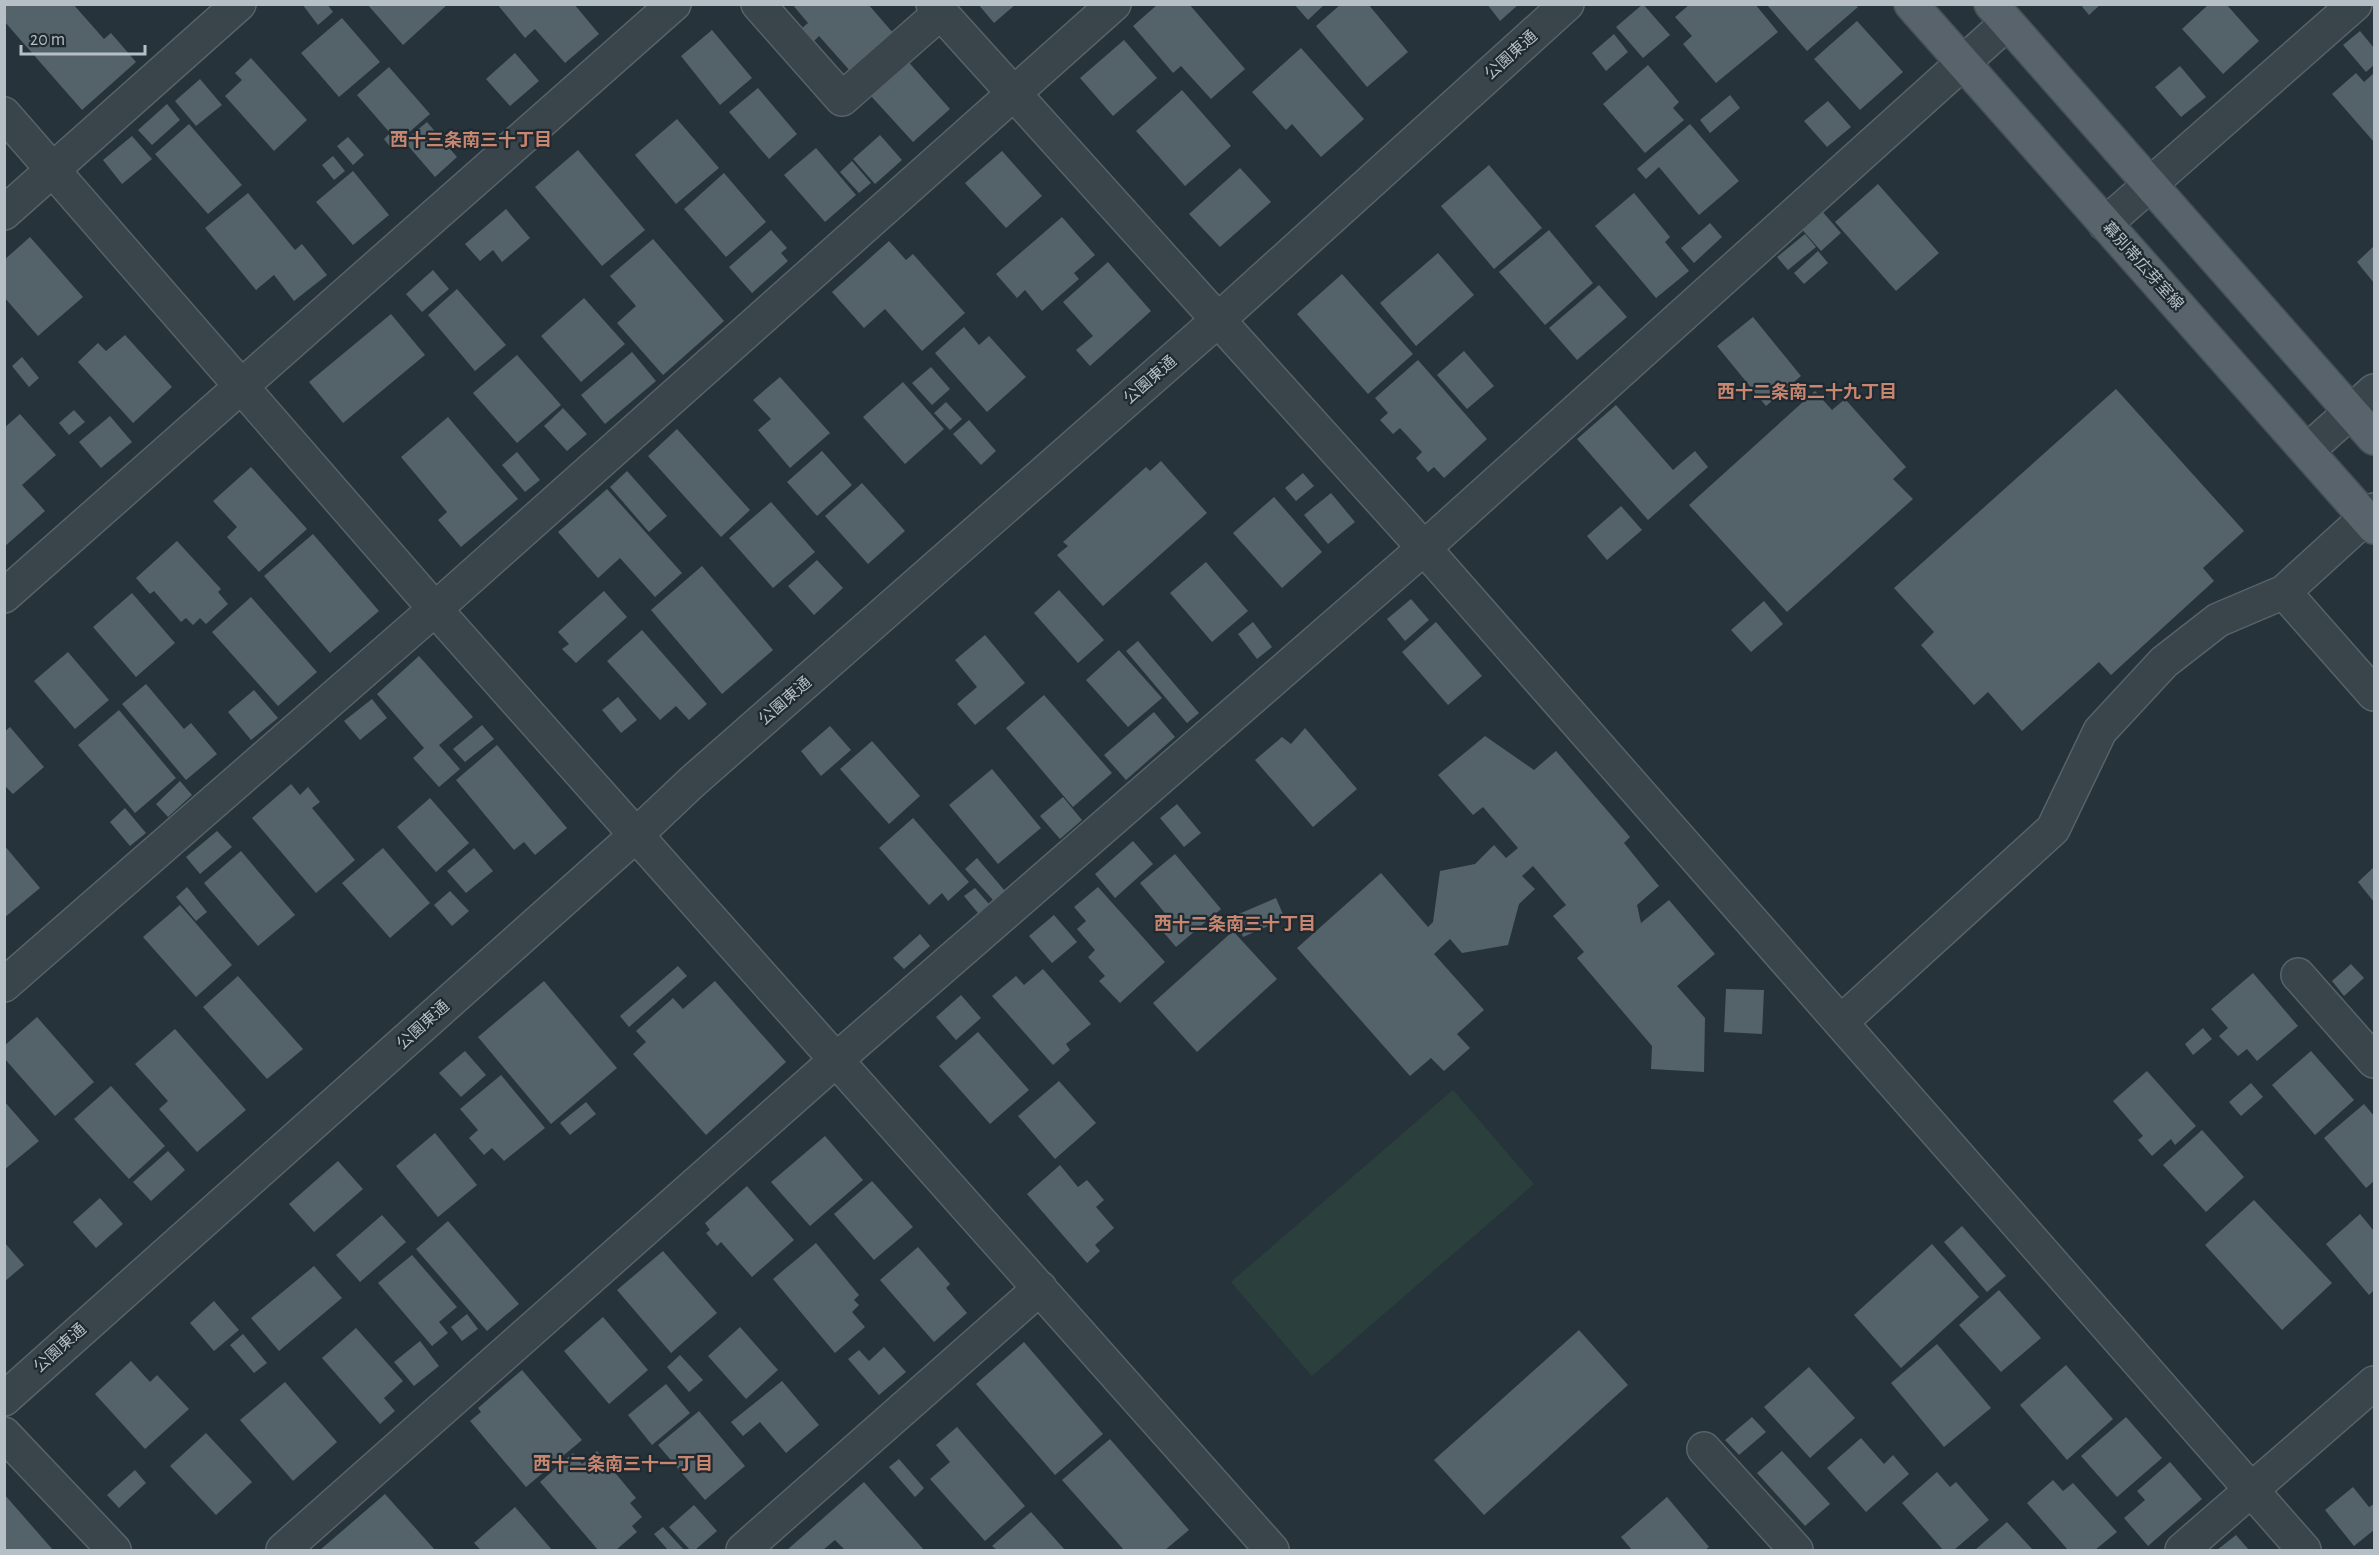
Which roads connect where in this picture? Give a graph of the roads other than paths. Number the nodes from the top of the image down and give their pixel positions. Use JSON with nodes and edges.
{"nodes":[{"id":1,"x":239,"y":4,"type":"edge"},
{"id":2,"x":674,"y":4,"type":"edge"},
{"id":3,"x":758,"y":4,"type":"edge"},
{"id":4,"x":1114,"y":4,"type":"edge"},
{"id":5,"x":1567,"y":4,"type":"edge"},
{"id":6,"x":1911,"y":4,"type":"edge"},
{"id":7,"x":2355,"y":4,"type":"edge"},
{"id":8,"x":936,"y":9,"type":"edge"},
{"id":9,"x":1999,"y":14,"type":"edge"},
{"id":10,"x":1962,"y":63,"type":"junction"},
{"id":11,"x":1013,"y":95,"type":"junction"},
{"id":12,"x":4,"y":114,"type":"edge"},
{"id":13,"x":54,"y":170,"type":"junction"},
{"id":14,"x":2150,"y":184,"type":"junction"},
{"id":15,"x":4,"y":213,"type":"edge"},
{"id":16,"x":2105,"y":224,"type":"junction"},
{"id":17,"x":1218,"y":320,"type":"junction"},
{"id":18,"x":242,"y":387,"type":"junction"},
{"id":19,"x":2363,"y":402,"type":"edge"},
{"id":20,"x":2374,"y":438,"type":"edge"},
{"id":21,"x":2308,"y":450,"type":"junction"},
{"id":22,"x":2372,"y":518,"type":"edge"},
{"id":23,"x":1424,"y":548,"type":"junction"},
{"id":24,"x":2284,"y":592,"type":"junction"},
{"id":25,"x":5,"y":594,"type":"edge"},
{"id":26,"x":435,"y":609,"type":"junction"},
{"id":27,"x":2374,"y":694,"type":"edge"},
{"id":28,"x":636,"y":835,"type":"junction"},
{"id":29,"x":2298,"y":975,"type":"dead end"},
{"id":30,"x":4,"y":985,"type":"edge"},
{"id":31,"x":1841,"y":1022,"type":"junction"},
{"id":32,"x":836,"y":1060,"type":"junction"},
{"id":33,"x":2374,"y":1061,"type":"edge"},
{"id":34,"x":1040,"y":1288,"type":"junction"},
{"id":35,"x":2374,"y":1383,"type":"edge"},
{"id":36,"x":4,"y":1399,"type":"edge"},
{"id":37,"x":4,"y":1434,"type":"edge"},
{"id":38,"x":1704,"y":1449,"type":"dead end"},
{"id":39,"x":2253,"y":1490,"type":"junction"},
{"id":40,"x":1258,"y":1546,"type":"edge"},
{"id":41,"x":114,"y":1551,"type":"edge"},
{"id":42,"x":283,"y":1551,"type":"edge"},
{"id":43,"x":743,"y":1551,"type":"edge"},
{"id":44,"x":1796,"y":1551,"type":"edge"},
{"id":45,"x":2182,"y":1551,"type":"edge"},
{"id":46,"x":2304,"y":1551,"type":"edge"}],
"edges":[{"from":1,"to":13,"type":"street"},
{"from":2,"to":18,"type":"street"},
{"from":3,"to":8,"type":"street"},
{"from":4,"to":11,"type":"street"},
{"from":5,"to":17,"type":"street","name":"公園東通"},
{"from":6,"to":10,"type":"main road","name":"幕別帯広芽室線"},
{"from":7,"to":14,"type":"street"},
{"from":8,"to":11,"type":"street"},
{"from":9,"to":10,"type":"street"},
{"from":9,"to":14,"type":"main road"},
{"from":10,"to":16,"type":"main road","name":"幕別帯広芽室線"},
{"from":10,"to":23,"type":"street"},
{"from":11,"to":17,"type":"street"},
{"from":11,"to":26,"type":"street"},
{"from":12,"to":13,"type":"street"},
{"from":13,"to":15,"type":"street"},
{"from":13,"to":18,"type":"street"},
{"from":14,"to":16,"type":"street"},
{"from":14,"to":19,"type":"main road"},
{"from":16,"to":21,"type":"main road","name":"幕別帯広芽室線"},
{"from":17,"to":23,"type":"street"},
{"from":17,"to":28,"type":"street","name":"公園東通"},
{"from":18,"to":25,"type":"street"},
{"from":18,"to":26,"type":"street"},
{"from":19,"to":20,"type":"main road"},
{"from":19,"to":21,"type":"street"},
{"from":21,"to":22,"type":"main road","name":"幕別帯広芽室線"},
{"from":22,"to":24,"type":"street"},
{"from":23,"to":31,"type":"street"},
{"from":23,"to":32,"type":"street"},
{"from":24,"to":27,"type":"street"},
{"from":24,"to":31,"type":"street"},
{"from":26,"to":28,"type":"street"},
{"from":26,"to":30,"type":"street"},
{"from":28,"to":32,"type":"street"},
{"from":28,"to":36,"type":"street","name":"公園東通"},
{"from":29,"to":33,"type":"street"},
{"from":31,"to":39,"type":"street"},
{"from":32,"to":34,"type":"street"},
{"from":32,"to":42,"type":"street"},
{"from":34,"to":40,"type":"street"},
{"from":34,"to":43,"type":"street"},
{"from":35,"to":39,"type":"street"},
{"from":37,"to":41,"type":"street"},
{"from":38,"to":44,"type":"street"},
{"from":39,"to":45,"type":"street"},
{"from":39,"to":46,"type":"street"}]}
